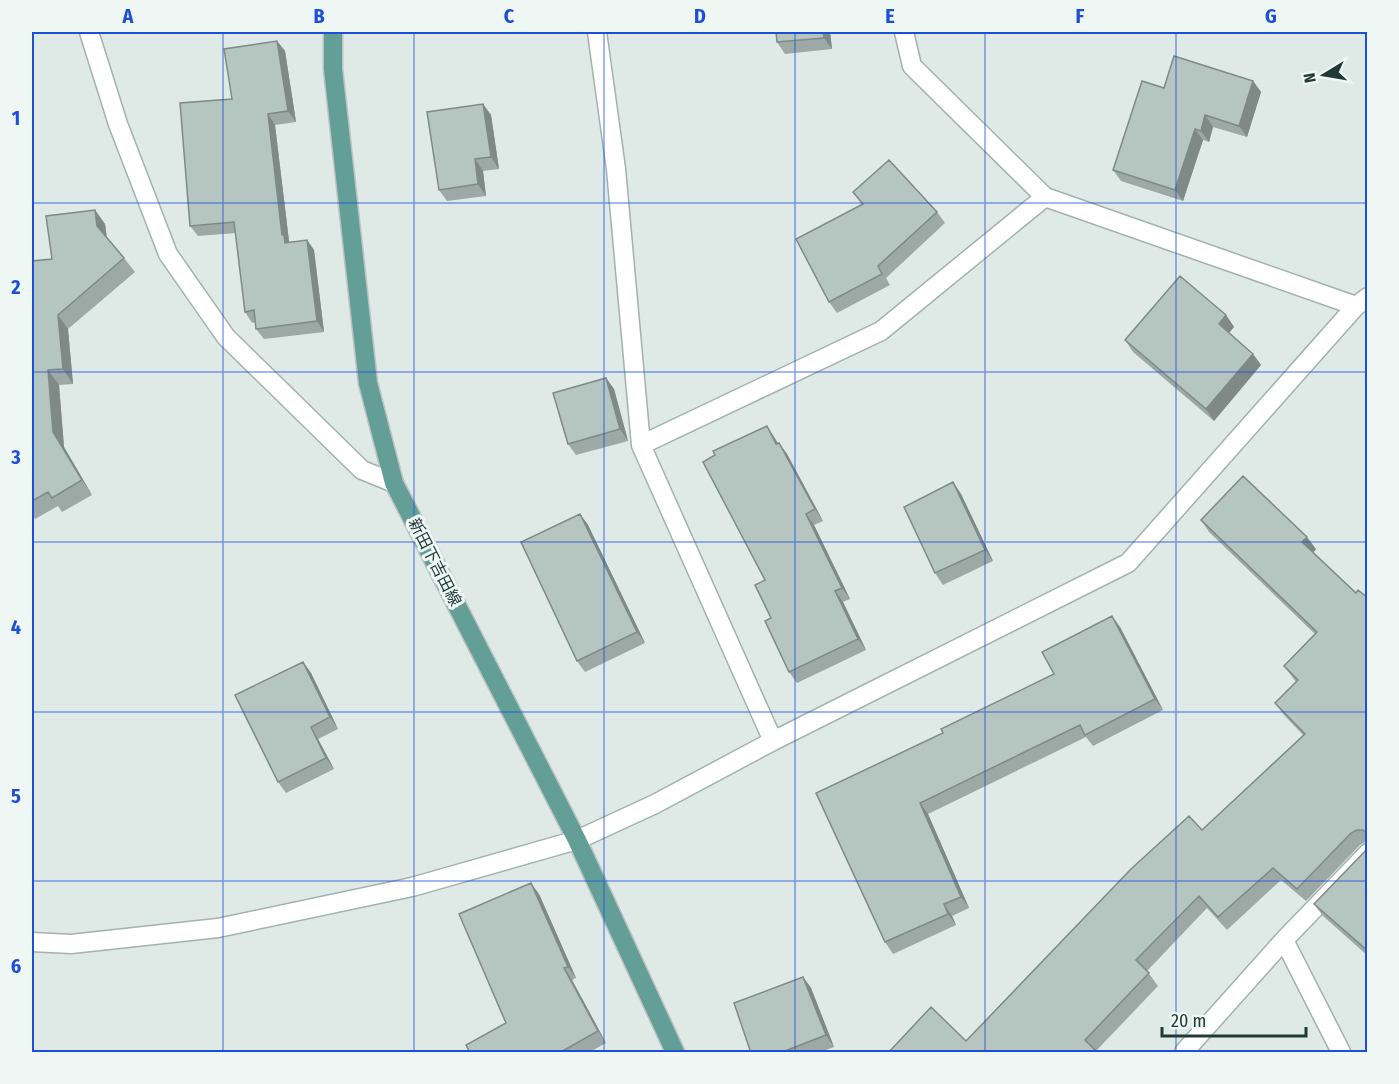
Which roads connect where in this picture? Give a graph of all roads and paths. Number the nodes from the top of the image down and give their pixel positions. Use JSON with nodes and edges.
{"nodes":[{"id":1,"x":89,"y":32,"type":"edge"},
{"id":2,"x":333,"y":32,"type":"edge"},
{"id":3,"x":597,"y":32,"type":"edge"},
{"id":4,"x":904,"y":32,"type":"edge"},
{"id":5,"x":1045,"y":197,"type":"junction"},
{"id":6,"x":1362,"y":302,"type":"edge"},
{"id":7,"x":640,"y":445,"type":"junction"},
{"id":8,"x":394,"y":483,"type":"junction"},
{"id":9,"x":773,"y":741,"type":"junction"},
{"id":10,"x":577,"y":840,"type":"junction"},
{"id":11,"x":1368,"y":853,"type":"edge"},
{"id":12,"x":1284,"y":940,"type":"junction"},
{"id":13,"x":32,"y":942,"type":"edge"},
{"id":14,"x":675,"y":1053,"type":"edge"},
{"id":15,"x":1184,"y":1053,"type":"edge"},
{"id":16,"x":1341,"y":1053,"type":"edge"}],
"edges":[{"from":1,"to":8,"type":"street"},
{"from":2,"to":8,"type":"main road","name":"新田下吉田線"},
{"from":3,"to":7,"type":"street"},
{"from":4,"to":5,"type":"street"},
{"from":5,"to":6,"type":"street"},
{"from":5,"to":7,"type":"street"},
{"from":6,"to":9,"type":"street"},
{"from":7,"to":9,"type":"street"},
{"from":8,"to":10,"type":"main road","name":"新田下吉田線"},
{"from":9,"to":10,"type":"street"},
{"from":10,"to":13,"type":"street"},
{"from":10,"to":14,"type":"main road","name":"新田下吉田線"},
{"from":11,"to":12,"type":"street"},
{"from":12,"to":15,"type":"street"},
{"from":12,"to":16,"type":"street"}]}
